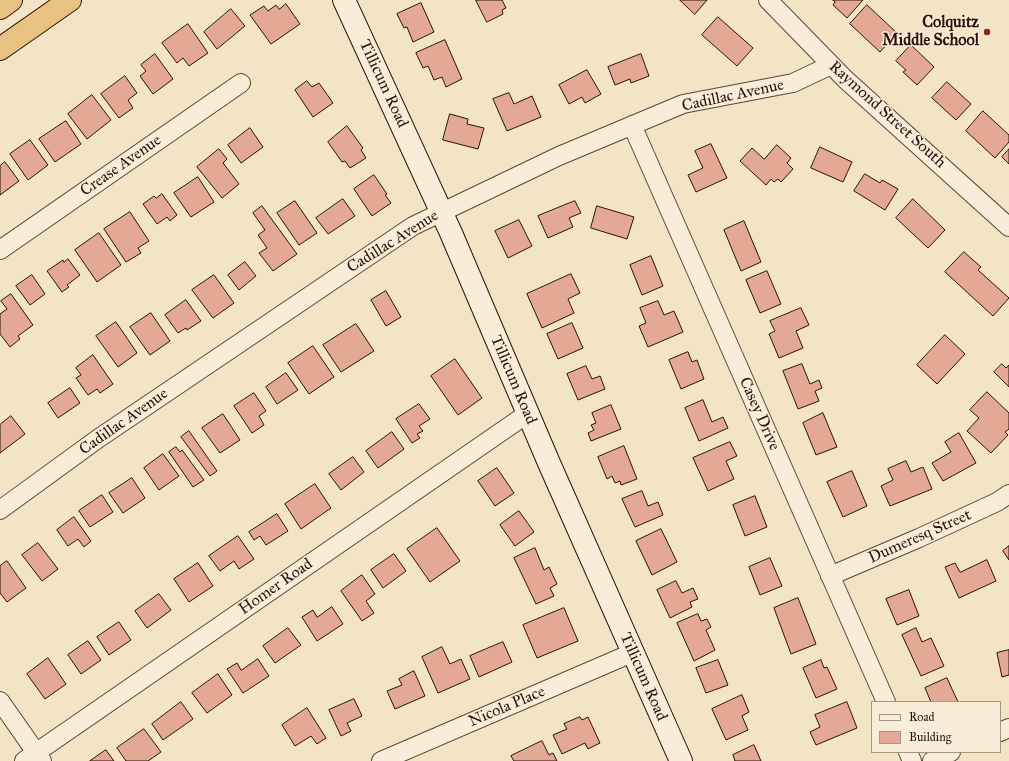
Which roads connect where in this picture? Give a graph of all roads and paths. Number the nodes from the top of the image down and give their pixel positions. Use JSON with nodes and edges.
{"nodes":[{"id":1,"x":11,"y":0,"type":"edge"},
{"id":2,"x":70,"y":0,"type":"edge"},
{"id":3,"x":344,"y":0,"type":"edge"},
{"id":4,"x":768,"y":0,"type":"edge"},
{"id":5,"x":0,"y":8,"type":"edge"},
{"id":6,"x":0,"y":49,"type":"edge"},
{"id":7,"x":830,"y":65,"type":"junction"},
{"id":8,"x":241,"y":83,"type":"dead end"},
{"id":9,"x":632,"y":125,"type":"junction"},
{"id":10,"x":442,"y":212,"type":"junction"},
{"id":11,"x":1009,"y":227,"type":"edge"},
{"id":12,"x":0,"y":250,"type":"edge"},
{"id":13,"x":527,"y":414,"type":"junction"},
{"id":14,"x":1009,"y":494,"type":"edge"},
{"id":15,"x":0,"y":510,"type":"edge"},
{"id":16,"x":830,"y":576,"type":"junction"},
{"id":17,"x":632,"y":653,"type":"junction"},
{"id":18,"x":0,"y":701,"type":"edge"},
{"id":19,"x":886,"y":701,"type":"edge"},
{"id":20,"x":949,"y":753,"type":"edge"},
{"id":21,"x":34,"y":758,"type":"edge"},
{"id":22,"x":381,"y":761,"type":"edge"},
{"id":23,"x":681,"y":761,"type":"edge"},
{"id":24,"x":932,"y":761,"type":"edge"}],
"edges":[{"from":1,"to":5,"type":"highway"},
{"from":2,"to":6,"type":"highway"},
{"from":3,"to":10,"type":"main road","name":"Tillicum Road"},
{"from":4,"to":7,"type":"street","name":"Raymond Street South"},
{"from":7,"to":9,"type":"street","name":"Cadillac Avenue"},
{"from":7,"to":11,"type":"street","name":"Raymond Street South"},
{"from":8,"to":12,"type":"street","name":"Crease Avenue"},
{"from":9,"to":10,"type":"street","name":"Cadillac Avenue"},
{"from":9,"to":16,"type":"street","name":"Casey Drive"},
{"from":10,"to":13,"type":"main road","name":"Tillicum Road"},
{"from":10,"to":15,"type":"street","name":"Cadillac Avenue"},
{"from":13,"to":17,"type":"main road","name":"Tillicum Road"},
{"from":13,"to":21,"type":"street","name":"Homer Road"},
{"from":14,"to":16,"type":"street","name":"Dumeresq Street"},
{"from":16,"to":19,"type":"street","name":"Casey Drive"},
{"from":17,"to":22,"type":"street","name":"Nicola Place"},
{"from":17,"to":23,"type":"main road","name":"Tillicum Road"},
{"from":18,"to":21,"type":"street"},
{"from":20,"to":24,"type":"street"}]}
